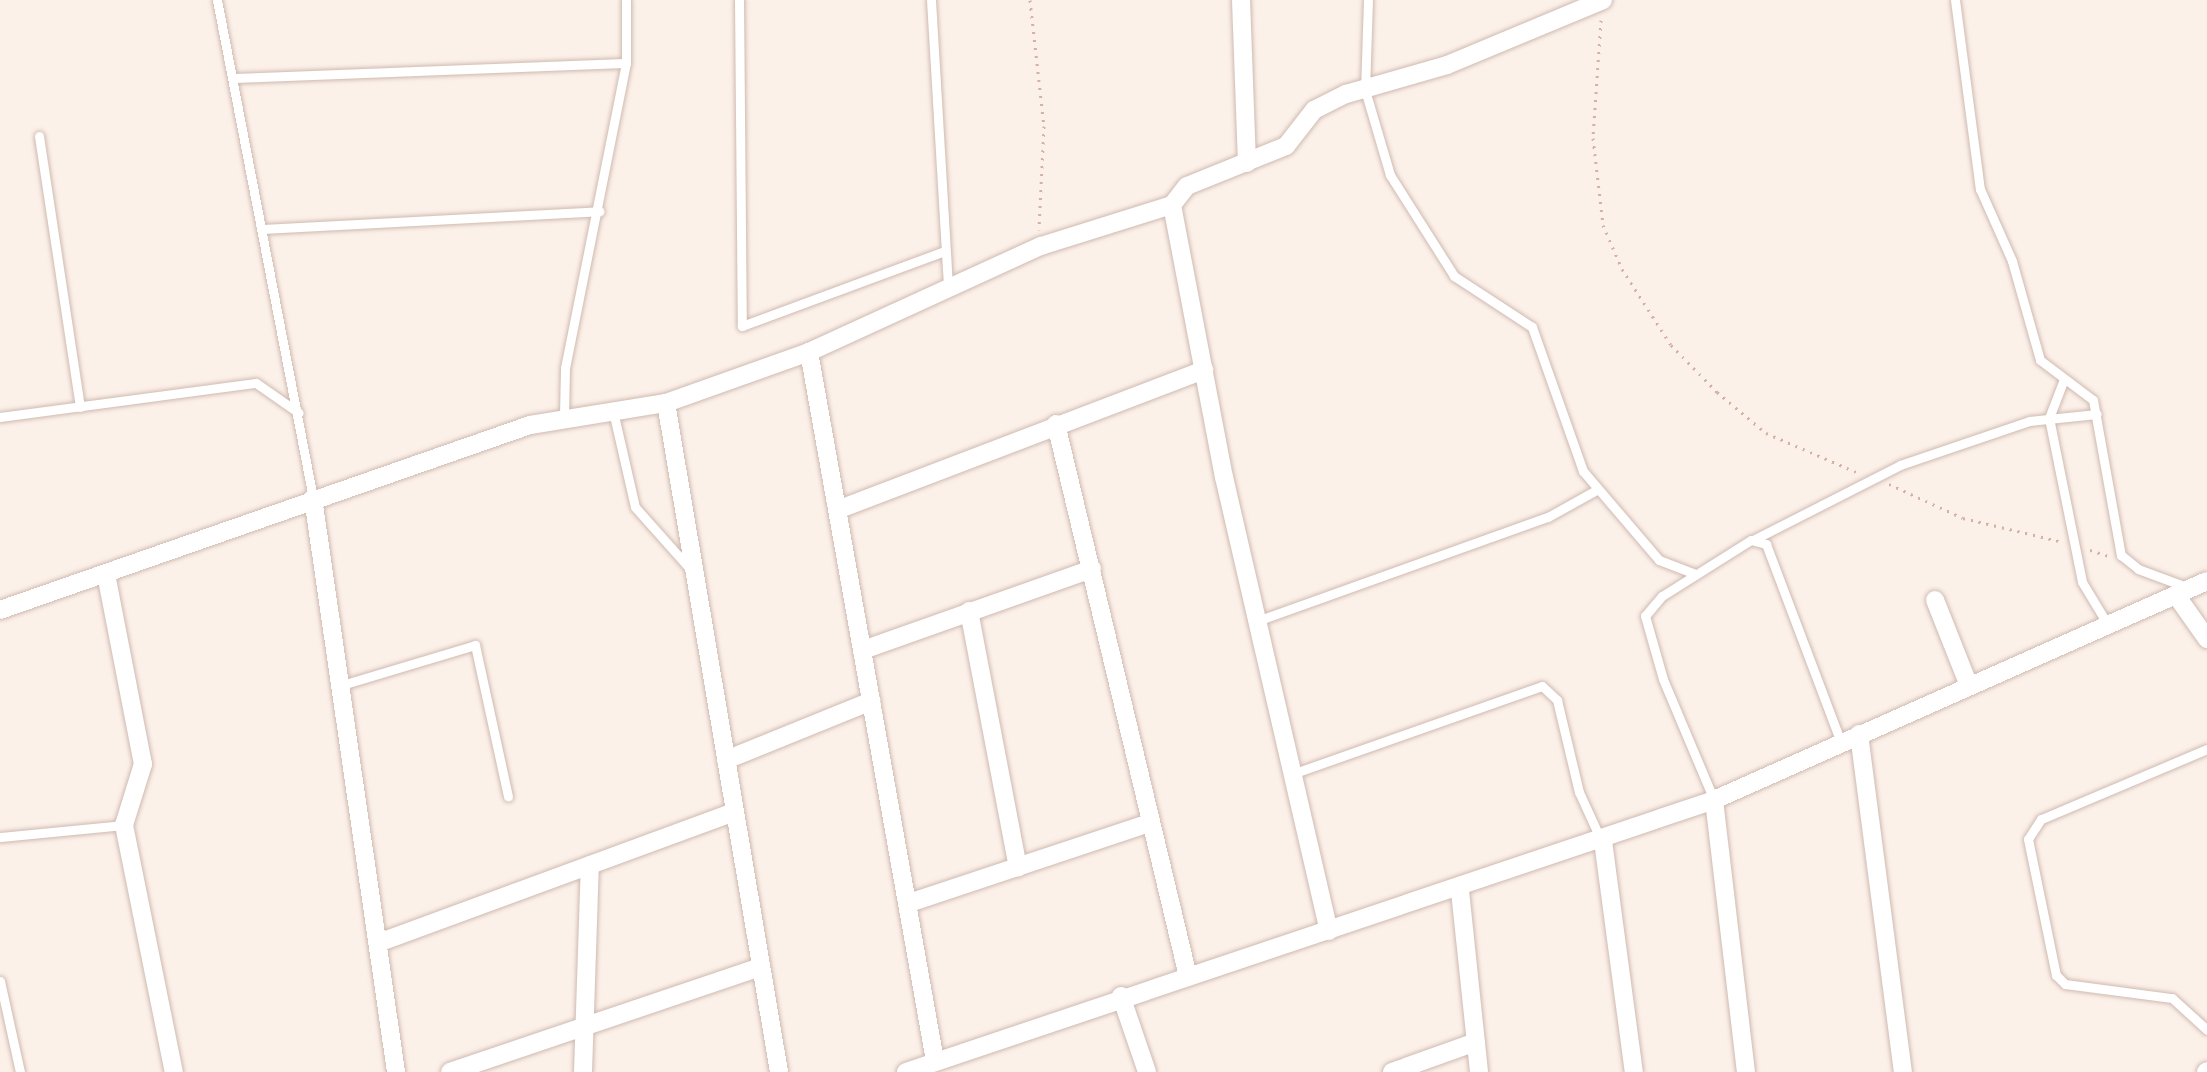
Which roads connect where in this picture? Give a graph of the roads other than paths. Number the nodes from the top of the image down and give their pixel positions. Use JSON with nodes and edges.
{"nodes":[{"id":1,"x":217,"y":0,"type":"edge"},
{"id":2,"x":626,"y":0,"type":"edge"},
{"id":3,"x":739,"y":0,"type":"edge"},
{"id":4,"x":931,"y":0,"type":"edge"},
{"id":5,"x":1241,"y":0,"type":"edge"},
{"id":6,"x":1368,"y":0,"type":"edge"},
{"id":7,"x":1603,"y":0,"type":"edge"},
{"id":8,"x":1955,"y":0,"type":"edge"},
{"id":9,"x":626,"y":63,"type":"junction"},
{"id":10,"x":233,"y":78,"type":"junction"},
{"id":11,"x":1365,"y":90,"type":"junction"},
{"id":12,"x":39,"y":136,"type":"dead end"},
{"id":13,"x":1247,"y":163,"type":"junction"},
{"id":14,"x":1172,"y":205,"type":"junction"},
{"id":15,"x":600,"y":211,"type":"junction"},
{"id":16,"x":262,"y":229,"type":"junction"},
{"id":17,"x":942,"y":252,"type":"junction"},
{"id":18,"x":948,"y":288,"type":"junction"},
{"id":19,"x":809,"y":352,"type":"junction"},
{"id":20,"x":1204,"y":370,"type":"junction"},
{"id":21,"x":2064,"y":379,"type":"junction"},
{"id":22,"x":666,"y":403,"type":"junction"},
{"id":23,"x":80,"y":407,"type":"junction"},
{"id":24,"x":612,"y":408,"type":"junction"},
{"id":25,"x":299,"y":413,"type":"junction"},
{"id":26,"x":2097,"y":414,"type":"junction"},
{"id":27,"x":564,"y":416,"type":"junction"},
{"id":28,"x":0,"y":417,"type":"edge"},
{"id":29,"x":2049,"y":418,"type":"junction"},
{"id":30,"x":1056,"y":424,"type":"junction"},
{"id":31,"x":1598,"y":489,"type":"junction"},
{"id":32,"x":313,"y":498,"type":"junction"},
{"id":33,"x":840,"y":509,"type":"junction"},
{"id":34,"x":1755,"y":539,"type":"junction"},
{"id":35,"x":1092,"y":569,"type":"junction"},
{"id":36,"x":697,"y":573,"type":"junction"},
{"id":37,"x":106,"y":574,"type":"junction"},
{"id":38,"x":1695,"y":574,"type":"junction"},
{"id":39,"x":2192,"y":588,"type":"edge"},
{"id":40,"x":1935,"y":600,"type":"dead end"},
{"id":41,"x":0,"y":610,"type":"edge"},
{"id":42,"x":969,"y":611,"type":"junction"},
{"id":43,"x":1257,"y":621,"type":"junction"},
{"id":44,"x":2108,"y":625,"type":"junction"},
{"id":45,"x":2207,"y":639,"type":"edge"},
{"id":46,"x":863,"y":650,"type":"junction"},
{"id":47,"x":342,"y":685,"type":"junction"},
{"id":48,"x":1969,"y":686,"type":"junction"},
{"id":49,"x":871,"y":701,"type":"junction"},
{"id":50,"x":1859,"y":734,"type":"junction"},
{"id":51,"x":1841,"y":742,"type":"junction"},
{"id":52,"x":2207,"y":749,"type":"edge"},
{"id":53,"x":726,"y":760,"type":"junction"},
{"id":54,"x":1292,"y":774,"type":"junction"},
{"id":55,"x":508,"y":796,"type":"dead end"},
{"id":56,"x":1714,"y":800,"type":"junction"},
{"id":57,"x":735,"y":812,"type":"junction"},
{"id":58,"x":1149,"y":823,"type":"junction"},
{"id":59,"x":124,"y":825,"type":"junction"},
{"id":60,"x":0,"y":837,"type":"edge"},
{"id":61,"x":1603,"y":841,"type":"junction"},
{"id":62,"x":590,"y":865,"type":"junction"},
{"id":63,"x":1018,"y":867,"type":"junction"},
{"id":64,"x":1460,"y":891,"type":"junction"},
{"id":65,"x":909,"y":903,"type":"junction"},
{"id":66,"x":1329,"y":931,"type":"junction"},
{"id":67,"x":378,"y":943,"type":"junction"},
{"id":68,"x":761,"y":967,"type":"junction"},
{"id":69,"x":1187,"y":972,"type":"junction"},
{"id":70,"x":0,"y":981,"type":"edge"},
{"id":71,"x":1121,"y":996,"type":"junction"},
{"id":72,"x":585,"y":1025,"type":"junction"},
{"id":73,"x":2207,"y":1030,"type":"edge"},
{"id":74,"x":1476,"y":1042,"type":"junction"},
{"id":75,"x":935,"y":1061,"type":"junction"},
{"id":76,"x":20,"y":1072,"type":"edge"},
{"id":77,"x":174,"y":1072,"type":"edge"},
{"id":78,"x":396,"y":1072,"type":"edge"},
{"id":79,"x":450,"y":1072,"type":"edge"},
{"id":80,"x":583,"y":1072,"type":"edge"},
{"id":81,"x":779,"y":1072,"type":"edge"},
{"id":82,"x":906,"y":1072,"type":"edge"},
{"id":83,"x":1147,"y":1072,"type":"edge"},
{"id":84,"x":1392,"y":1072,"type":"edge"},
{"id":85,"x":1479,"y":1072,"type":"edge"},
{"id":86,"x":1634,"y":1072,"type":"edge"},
{"id":87,"x":1746,"y":1072,"type":"edge"},
{"id":88,"x":1903,"y":1072,"type":"edge"}],
"edges":[{"from":1,"to":10,"type":"lane"},
{"from":2,"to":9,"type":"lane"},
{"from":3,"to":17,"type":"lane"},
{"from":4,"to":17,"type":"lane"},
{"from":5,"to":13,"type":"street"},
{"from":6,"to":11,"type":"lane"},
{"from":7,"to":11,"type":"street"},
{"from":8,"to":21,"type":"lane"},
{"from":9,"to":10,"type":"lane"},
{"from":9,"to":15,"type":"lane"},
{"from":10,"to":16,"type":"lane"},
{"from":11,"to":13,"type":"street"},
{"from":11,"to":31,"type":"lane"},
{"from":12,"to":23,"type":"lane"},
{"from":13,"to":14,"type":"street"},
{"from":14,"to":18,"type":"street"},
{"from":14,"to":20,"type":"street"},
{"from":15,"to":16,"type":"lane"},
{"from":15,"to":27,"type":"lane"},
{"from":16,"to":25,"type":"lane"},
{"from":17,"to":18,"type":"lane"},
{"from":18,"to":19,"type":"street"},
{"from":19,"to":22,"type":"street"},
{"from":19,"to":33,"type":"street"},
{"from":20,"to":30,"type":"street"},
{"from":20,"to":43,"type":"street"},
{"from":21,"to":26,"type":"lane"},
{"from":21,"to":29,"type":"lane"},
{"from":22,"to":24,"type":"street"},
{"from":22,"to":36,"type":"street"},
{"from":23,"to":25,"type":"lane"},
{"from":23,"to":28,"type":"lane"},
{"from":24,"to":27,"type":"street"},
{"from":24,"to":36,"type":"lane"},
{"from":25,"to":32,"type":"lane"},
{"from":26,"to":29,"type":"lane"},
{"from":26,"to":39,"type":"lane"},
{"from":27,"to":32,"type":"street"},
{"from":29,"to":34,"type":"lane"},
{"from":29,"to":44,"type":"lane"},
{"from":30,"to":33,"type":"street"},
{"from":30,"to":35,"type":"street"},
{"from":31,"to":38,"type":"lane"},
{"from":31,"to":43,"type":"lane"},
{"from":32,"to":37,"type":"street"},
{"from":32,"to":47,"type":"street"},
{"from":33,"to":46,"type":"street"},
{"from":34,"to":38,"type":"lane"},
{"from":34,"to":51,"type":"lane"},
{"from":35,"to":42,"type":"street"},
{"from":35,"to":58,"type":"street"},
{"from":36,"to":53,"type":"street"},
{"from":37,"to":41,"type":"street"},
{"from":37,"to":59,"type":"street"},
{"from":38,"to":56,"type":"lane"},
{"from":39,"to":44,"type":"street"},
{"from":39,"to":45,"type":"street"},
{"from":40,"to":48,"type":"street"},
{"from":42,"to":46,"type":"street"},
{"from":42,"to":63,"type":"street"},
{"from":43,"to":54,"type":"street"},
{"from":44,"to":48,"type":"street"},
{"from":46,"to":49,"type":"street"},
{"from":47,"to":55,"type":"lane"},
{"from":47,"to":67,"type":"street"},
{"from":48,"to":50,"type":"street"},
{"from":49,"to":53,"type":"street"},
{"from":49,"to":65,"type":"street"},
{"from":50,"to":51,"type":"street"},
{"from":50,"to":88,"type":"street"},
{"from":51,"to":56,"type":"street"},
{"from":52,"to":73,"type":"lane"},
{"from":53,"to":57,"type":"street"},
{"from":54,"to":61,"type":"lane"},
{"from":54,"to":66,"type":"street"},
{"from":56,"to":61,"type":"street"},
{"from":56,"to":87,"type":"street"},
{"from":57,"to":62,"type":"street"},
{"from":57,"to":68,"type":"street"},
{"from":58,"to":63,"type":"street"},
{"from":58,"to":69,"type":"street"},
{"from":59,"to":60,"type":"lane"},
{"from":59,"to":77,"type":"street"},
{"from":61,"to":64,"type":"street"},
{"from":61,"to":86,"type":"street"},
{"from":62,"to":67,"type":"street"},
{"from":62,"to":72,"type":"street"},
{"from":63,"to":65,"type":"street"},
{"from":64,"to":66,"type":"street"},
{"from":64,"to":74,"type":"street"},
{"from":65,"to":75,"type":"street"},
{"from":66,"to":69,"type":"street"},
{"from":67,"to":78,"type":"street"},
{"from":68,"to":72,"type":"street"},
{"from":68,"to":81,"type":"street"},
{"from":69,"to":71,"type":"street"},
{"from":70,"to":76,"type":"lane"},
{"from":71,"to":75,"type":"street"},
{"from":71,"to":83,"type":"street"},
{"from":72,"to":79,"type":"street"},
{"from":72,"to":80,"type":"street"},
{"from":74,"to":84,"type":"street"},
{"from":74,"to":85,"type":"street"},
{"from":75,"to":82,"type":"street"}]}
